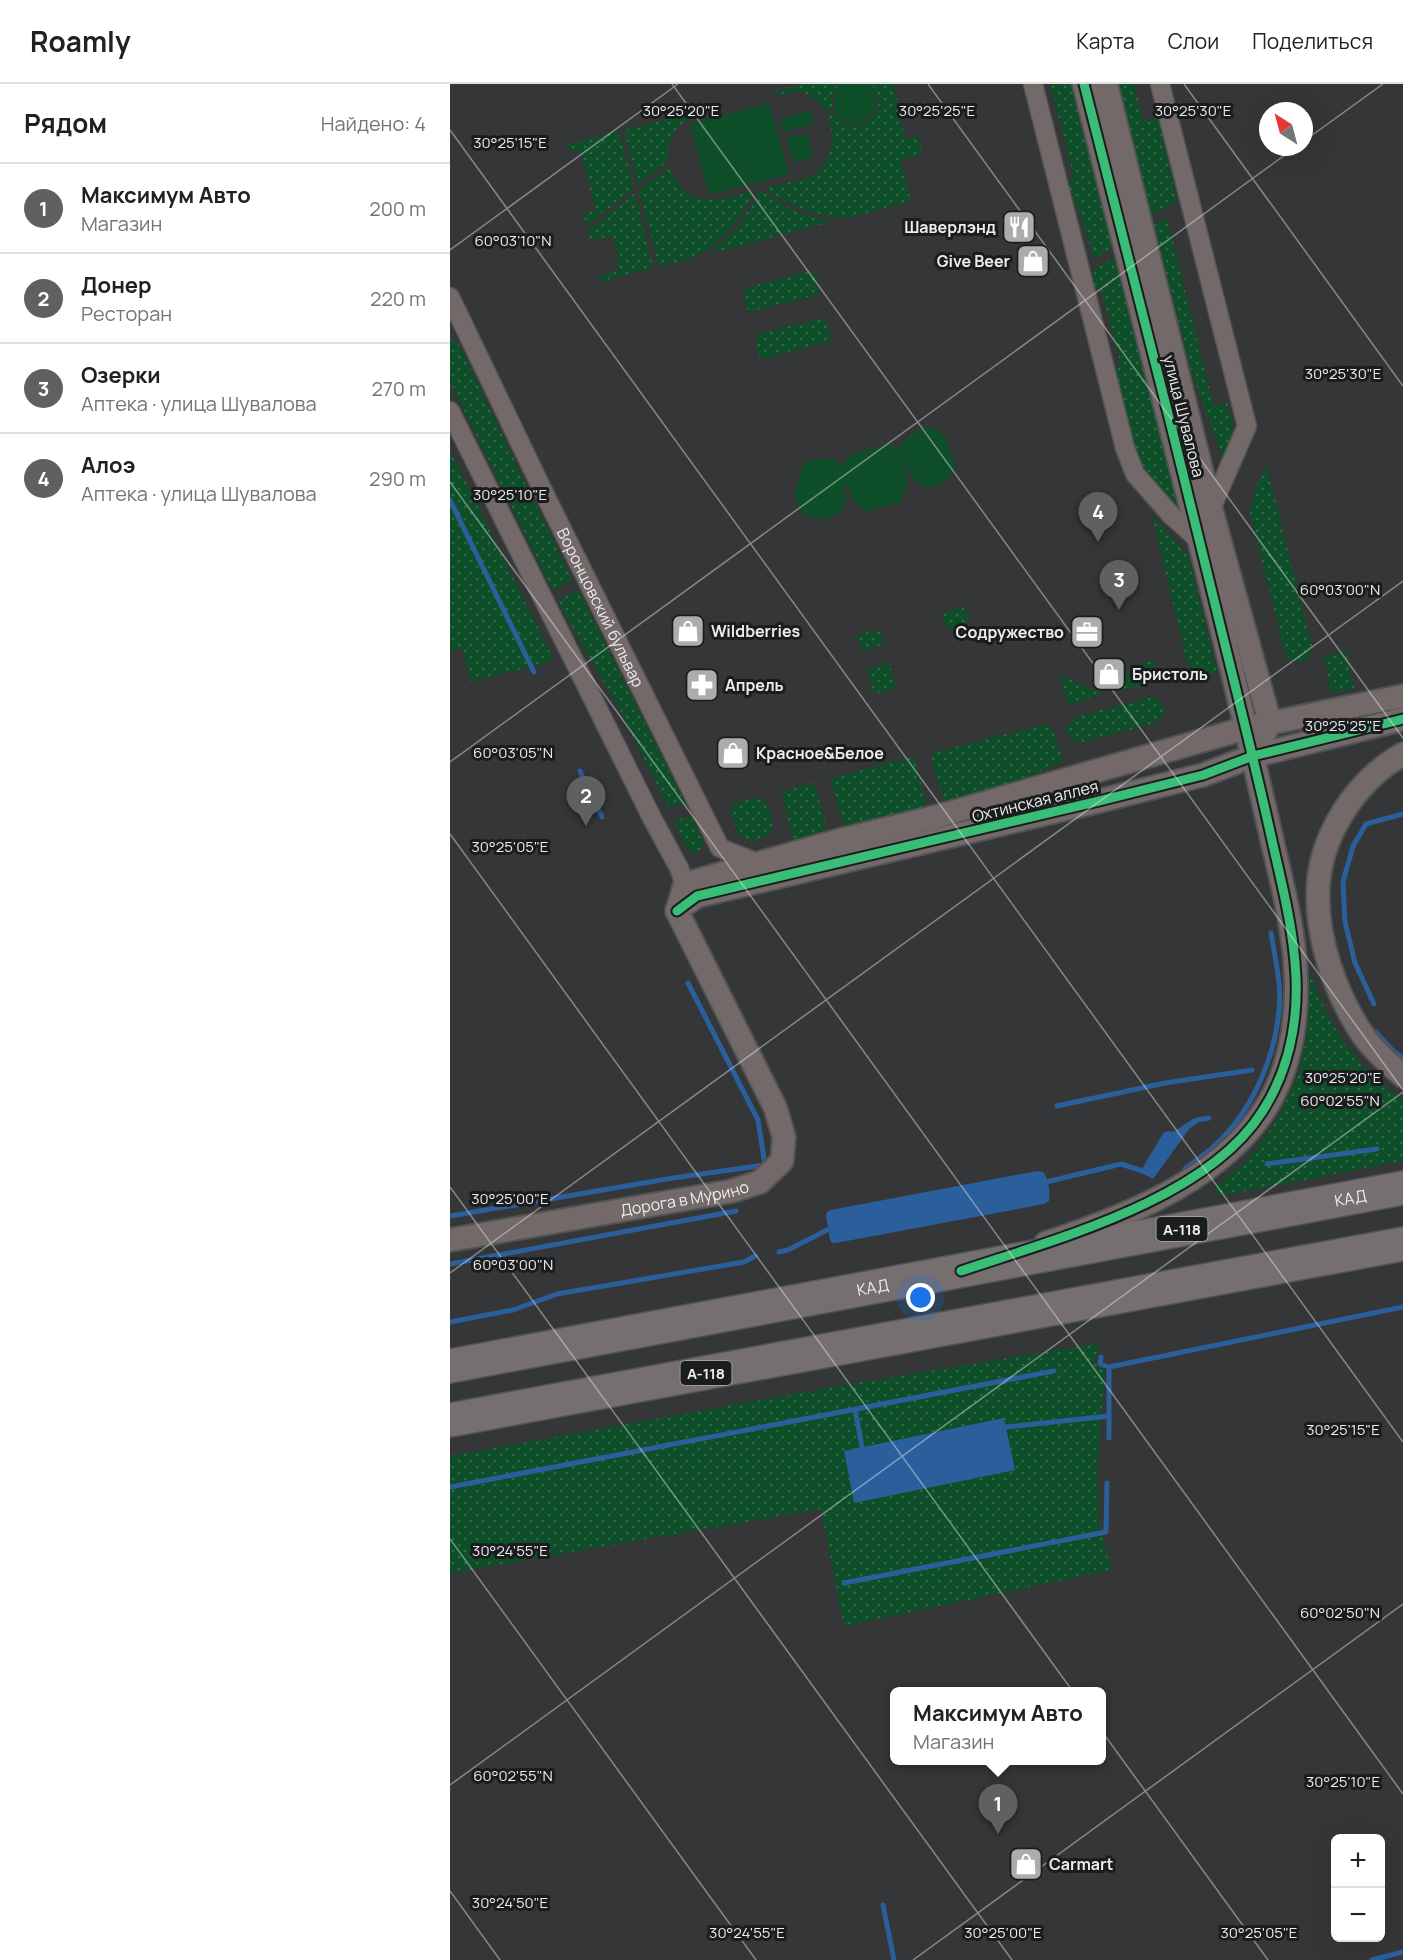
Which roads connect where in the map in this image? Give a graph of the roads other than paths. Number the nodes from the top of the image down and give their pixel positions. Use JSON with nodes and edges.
{"nodes":[{"id":1,"x":1033,"y":84,"type":"edge"},
{"id":2,"x":1084,"y":84,"type":"edge"},
{"id":3,"x":1106,"y":84,"type":"edge"},
{"id":4,"x":1160,"y":84,"type":"edge"},
{"id":5,"x":450,"y":299,"type":"edge"},
{"id":6,"x":457,"y":328,"type":"edge"},
{"id":7,"x":450,"y":411,"type":"edge"},
{"id":8,"x":1211,"y":509,"type":"junction"},
{"id":9,"x":1200,"y":541,"type":"junction"},
{"id":10,"x":1403,"y":696,"type":"edge"},
{"id":11,"x":1403,"y":719,"type":"edge"},
{"id":12,"x":1270,"y":723,"type":"junction"},
{"id":13,"x":1246,"y":728,"type":"junction"},
{"id":14,"x":1403,"y":754,"type":"edge"},
{"id":15,"x":1253,"y":756,"type":"junction"},
{"id":16,"x":720,"y":848,"type":"junction"},
{"id":17,"x":758,"y":863,"type":"junction"},
{"id":18,"x":687,"y":883,"type":"junction"},
{"id":19,"x":676,"y":911,"type":"joint"},
{"id":20,"x":1403,"y":1076,"type":"edge"},
{"id":21,"x":1403,"y":1188,"type":"edge"},
{"id":22,"x":450,"y":1240,"type":"edge"},
{"id":23,"x":1403,"y":1244,"type":"edge"},
{"id":24,"x":962,"y":1270,"type":"junction"},
{"id":25,"x":450,"y":1366,"type":"edge"},
{"id":26,"x":450,"y":1420,"type":"edge"}],
"edges":[{"from":1,"to":9,"type":"street"},
{"from":2,"to":9,"type":"street","name":"улица Шувалова"},
{"from":3,"to":8,"type":"street","name":"улица Шувалова"},
{"from":4,"to":8,"type":"street"},
{"from":5,"to":6,"type":"street","name":"Воронцовский бульвар"},
{"from":6,"to":16,"type":"street","name":"Воронцовский бульвар"},
{"from":7,"to":18,"type":"street"},
{"from":8,"to":12,"type":"street","name":"улица Шувалова"},
{"from":9,"to":13,"type":"street","name":"улица Шувалова"},
{"from":10,"to":12,"type":"street","name":"Охтинская аллея"},
{"from":11,"to":15,"type":"street","name":"Охтинская аллея"},
{"from":12,"to":13,"type":"street","name":"Охтинская аллея"},
{"from":12,"to":15,"type":"street"},
{"from":13,"to":15,"type":"street","name":"улица Шувалова"},
{"from":13,"to":17,"type":"street","name":"Охтинская аллея"},
{"from":14,"to":20,"type":"street"},
{"from":15,"to":18,"type":"street","name":"Охтинская аллея"},
{"from":15,"to":24,"type":"street","name":"улица Шувалова"},
{"from":16,"to":17,"type":"street"},
{"from":16,"to":18,"type":"street"},
{"from":17,"to":18,"type":"street","name":"Охтинская аллея"},
{"from":18,"to":19,"type":"street","name":"Охтинская аллея"},
{"from":19,"to":22,"type":"street","name":"Дорога в Мурино"},
{"from":21,"to":24,"type":"highway","name":"КАД","number":"А-118"},
{"from":23,"to":26,"type":"highway","number":"А-118"},
{"from":24,"to":25,"type":"highway","name":"КАД","number":"А-118"}]}
